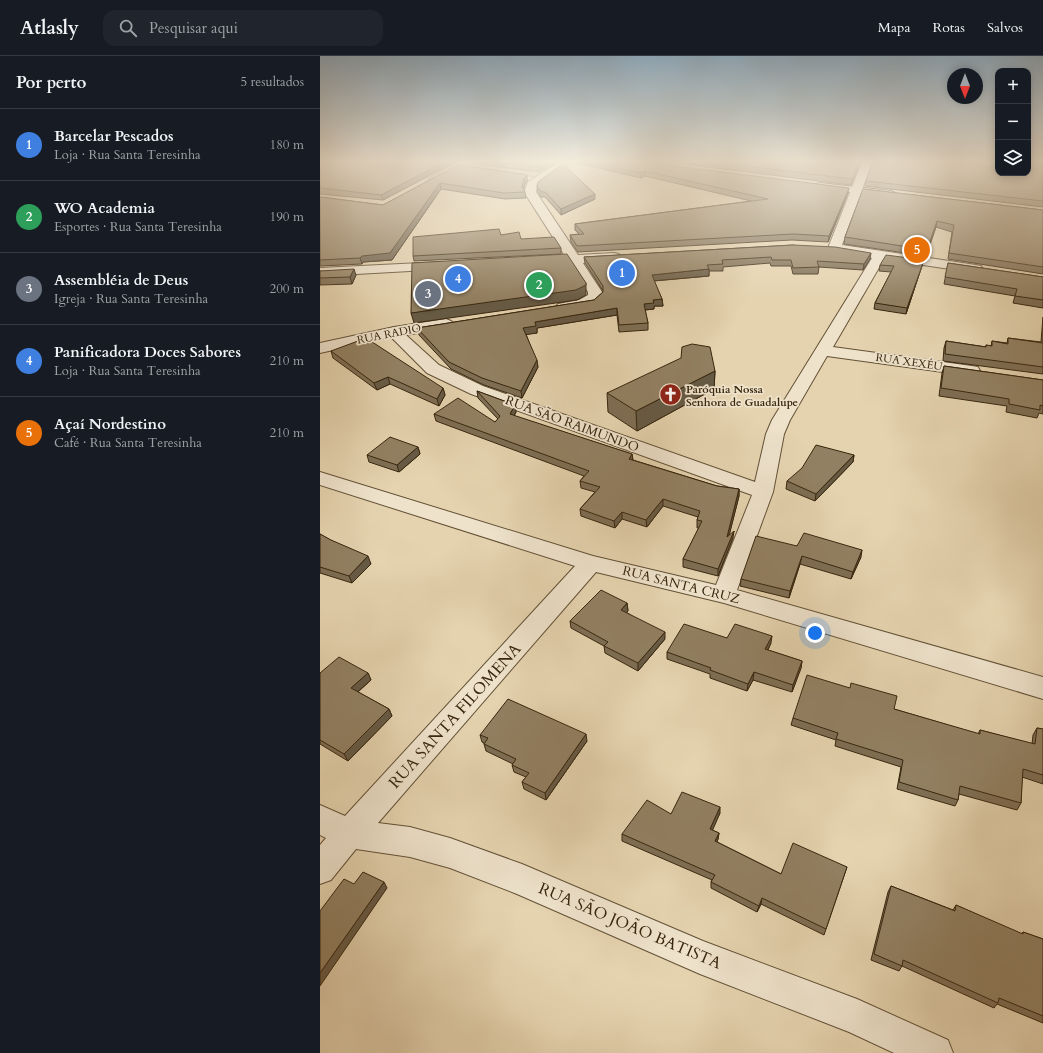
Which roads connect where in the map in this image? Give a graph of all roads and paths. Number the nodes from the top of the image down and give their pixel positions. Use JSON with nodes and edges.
{"nodes":[{"id":1,"x":541,"y":209,"type":"edge"},
{"id":2,"x":847,"y":209,"type":"edge"},
{"id":3,"x":880,"y":254,"type":"junction"},
{"id":4,"x":629,"y":256,"type":"edge"},
{"id":5,"x":574,"y":259,"type":"junction"},
{"id":6,"x":527,"y":262,"type":"edge"},
{"id":7,"x":450,"y":266,"type":"edge"},
{"id":8,"x":989,"y":271,"type":"edge"},
{"id":9,"x":320,"y":272,"type":"edge"},
{"id":10,"x":547,"y":310,"type":"edge"},
{"id":11,"x":464,"y":322,"type":"edge"},
{"id":12,"x":394,"y":332,"type":"junction"},
{"id":13,"x":320,"y":348,"type":"edge"},
{"id":14,"x":823,"y":351,"type":"junction"},
{"id":15,"x":987,"y":373,"type":"edge"},
{"id":16,"x":320,"y":478,"type":"edge"},
{"id":17,"x":763,"y":492,"type":"junction"},
{"id":18,"x":591,"y":563,"type":"junction"},
{"id":19,"x":724,"y":595,"type":"junction"},
{"id":20,"x":1043,"y":688,"type":"edge"},
{"id":21,"x":320,"y":819,"type":"edge"},
{"id":22,"x":349,"y":834,"type":"junction"},
{"id":23,"x":320,"y":869,"type":"edge"},
{"id":24,"x":935,"y":1053,"type":"edge"}],
"edges":[{"from":1,"to":5,"type":"street"},
{"from":2,"to":3,"type":"street"},
{"from":3,"to":8,"type":"street"},
{"from":3,"to":14,"type":"street"},
{"from":4,"to":5,"type":"street"},
{"from":5,"to":6,"type":"street"},
{"from":5,"to":10,"type":"street"},
{"from":7,"to":9,"type":"street"},
{"from":11,"to":12,"type":"street","name":"RUA RADIO"},
{"from":12,"to":13,"type":"street","name":"RUA RADIO"},
{"from":12,"to":17,"type":"street","name":"RUA SÃO RAIMUNDO"},
{"from":14,"to":15,"type":"street","name":"RUA XEXÉU"},
{"from":14,"to":17,"type":"street"},
{"from":16,"to":18,"type":"street","name":"RUA SANTA CRUZ"},
{"from":17,"to":19,"type":"street"},
{"from":18,"to":19,"type":"street","name":"RUA SANTA CRUZ"},
{"from":18,"to":22,"type":"street","name":"RUA SANTA FILOMENA"},
{"from":19,"to":20,"type":"street","name":"RUA SANTA CRUZ"},
{"from":21,"to":22,"type":"street","name":"RUA SÃO JOÃO BATISTA"},
{"from":22,"to":23,"type":"street","name":"RUA SANTA FILOMENA"},
{"from":22,"to":24,"type":"street","name":"RUA SÃO JOÃO BATISTA"}]}
